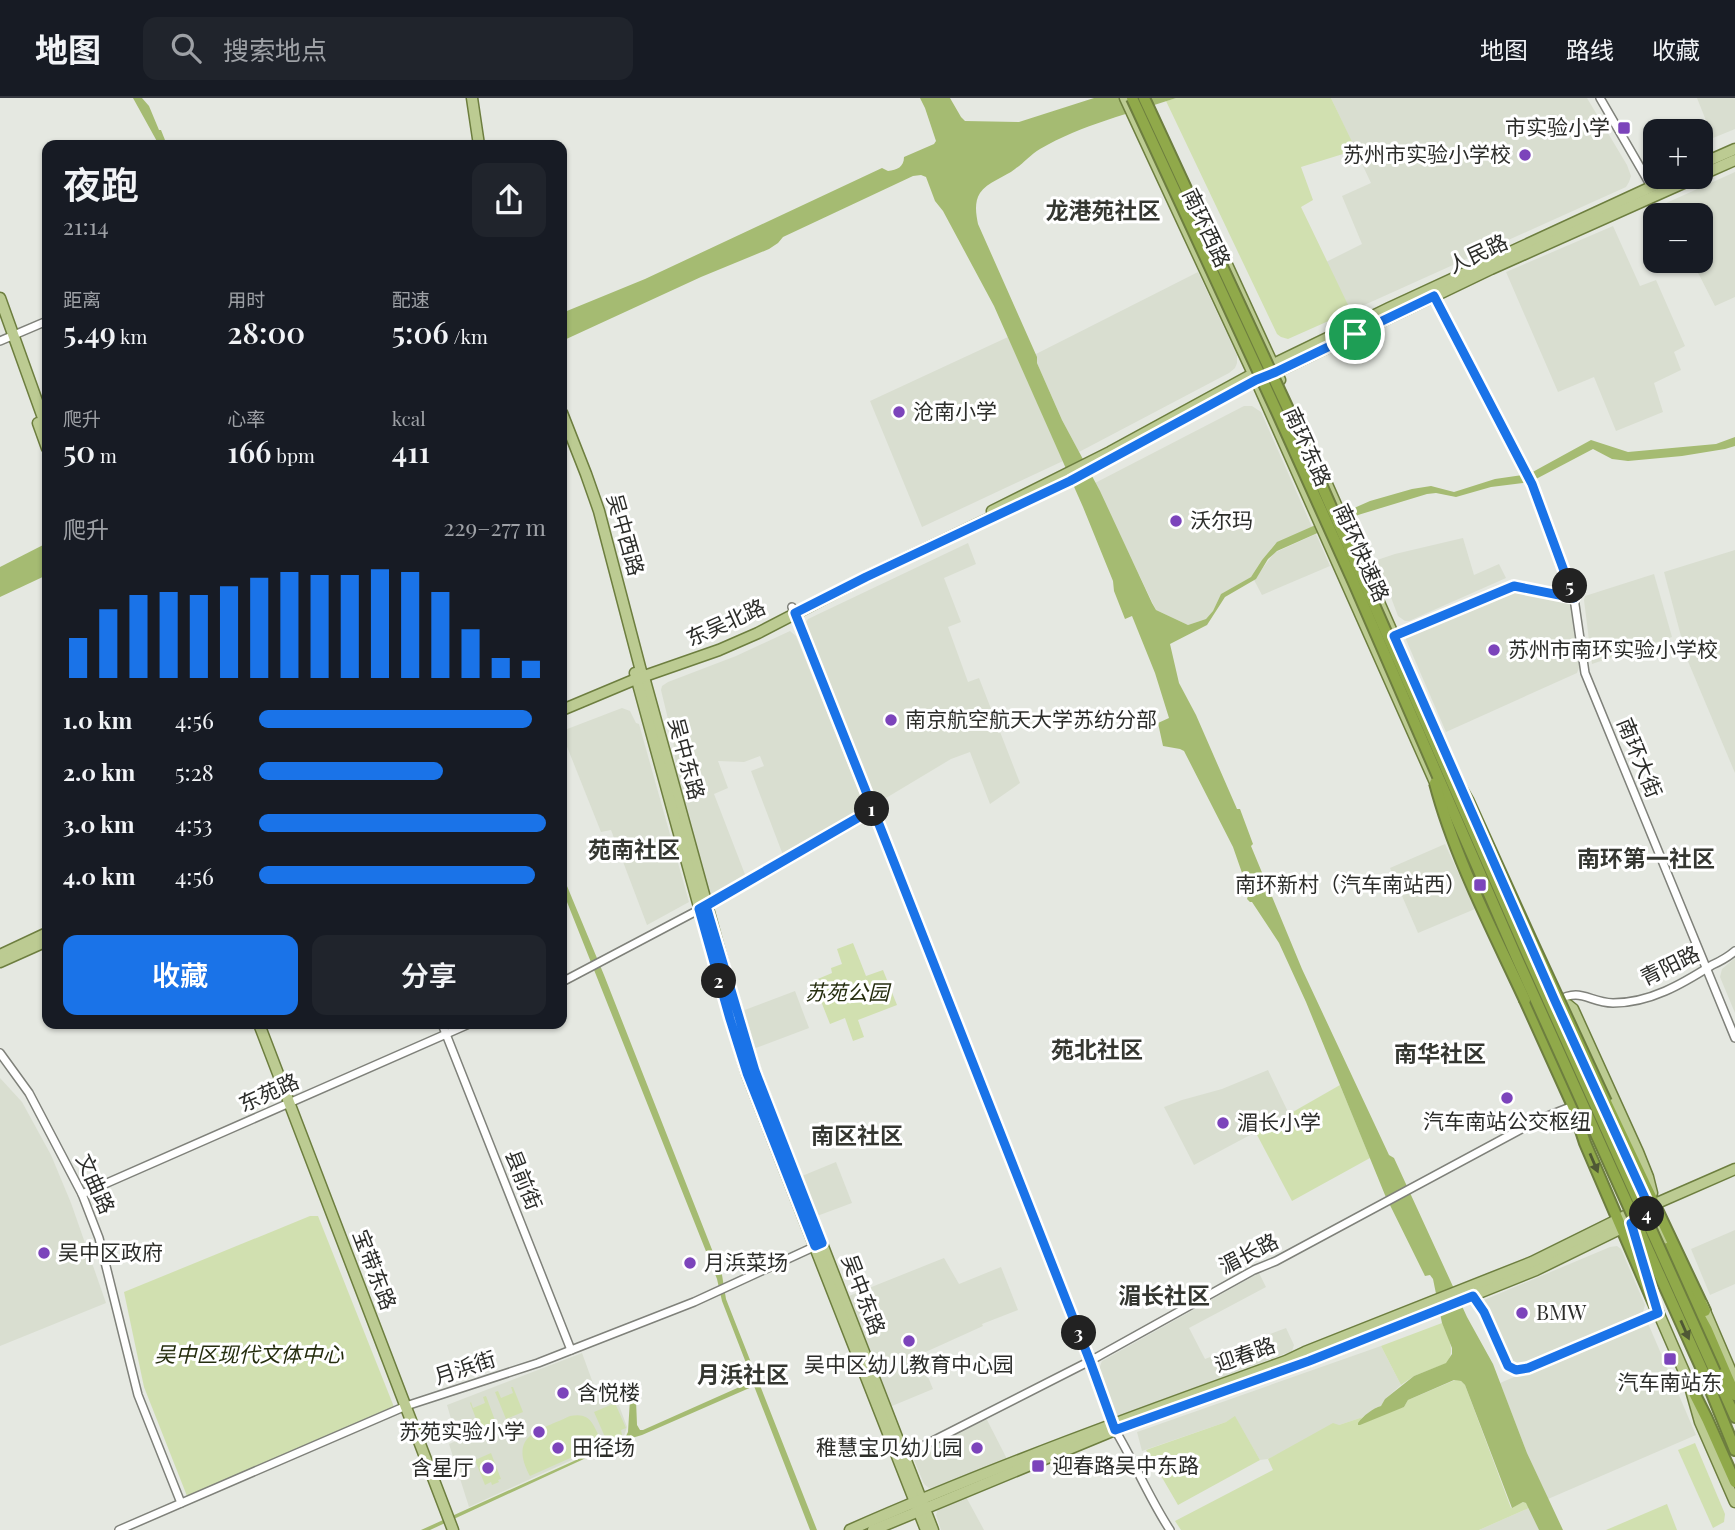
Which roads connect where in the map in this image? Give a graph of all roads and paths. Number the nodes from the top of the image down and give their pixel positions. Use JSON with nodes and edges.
{"nodes":[{"id":1,"x":466,"y":98,"type":"edge"},
{"id":2,"x":472,"y":98,"type":"edge"},
{"id":3,"x":1125,"y":98,"type":"edge"},
{"id":4,"x":1132,"y":98,"type":"edge"},
{"id":5,"x":1144,"y":98,"type":"edge"},
{"id":6,"x":1150,"y":98,"type":"edge"},
{"id":7,"x":1600,"y":98,"type":"edge"},
{"id":8,"x":472,"y":140,"type":"edge"},
{"id":9,"x":478,"y":140,"type":"edge"},
{"id":10,"x":1735,"y":149,"type":"edge"},
{"id":11,"x":1713,"y":159,"type":"edge"},
{"id":12,"x":1735,"y":160,"type":"edge"},
{"id":13,"x":1713,"y":170,"type":"edge"},
{"id":14,"x":1643,"y":172,"type":"edge"},
{"id":15,"x":1645,"y":189,"type":"edge"},
{"id":16,"x":1670,"y":189,"type":"edge"},
{"id":17,"x":1432,"y":293,"type":"junction"},
{"id":18,"x":0,"y":298,"type":"edge"},
{"id":19,"x":0,"y":317,"type":"edge"},
{"id":20,"x":42,"y":323,"type":"edge"},
{"id":21,"x":7,"y":338,"type":"edge"},
{"id":22,"x":1275,"y":368,"type":"junction"},
{"id":23,"x":1254,"y":377,"type":"junction"},
{"id":24,"x":42,"y":418,"type":"edge"},
{"id":25,"x":567,"y":426,"type":"edge"},
{"id":26,"x":42,"y":434,"type":"edge"},
{"id":27,"x":567,"y":441,"type":"edge"},
{"id":28,"x":1574,"y":598,"type":"junction"},
{"id":29,"x":793,"y":610,"type":"junction"},
{"id":30,"x":1394,"y":636,"type":"junction"},
{"id":31,"x":1373,"y":644,"type":"junction"},
{"id":32,"x":639,"y":675,"type":"junction"},
{"id":33,"x":567,"y":701,"type":"edge"},
{"id":34,"x":567,"y":708,"type":"edge"},
{"id":35,"x":1432,"y":751,"type":"junction"},
{"id":36,"x":873,"y":809,"type":"junction"},
{"id":37,"x":703,"y":907,"type":"junction"},
{"id":38,"x":1493,"y":913,"type":"junction"},
{"id":39,"x":42,"y":935,"type":"edge"},
{"id":40,"x":42,"y":942,"type":"edge"},
{"id":41,"x":1735,"y":951,"type":"edge"},
{"id":42,"x":0,"y":955,"type":"edge"},
{"id":43,"x":0,"y":962,"type":"edge"},
{"id":44,"x":1707,"y":969,"type":"junction"},
{"id":45,"x":567,"y":979,"type":"edge"},
{"id":46,"x":1555,"y":1001,"type":"junction"},
{"id":47,"x":1537,"y":1009,"type":"junction"},
{"id":48,"x":261,"y":1029,"type":"edge"},
{"id":49,"x":267,"y":1029,"type":"edge"},
{"id":50,"x":444,"y":1029,"type":"edge"},
{"id":51,"x":458,"y":1029,"type":"edge"},
{"id":52,"x":446,"y":1034,"type":"junction"},
{"id":53,"x":1735,"y":1038,"type":"edge"},
{"id":54,"x":0,"y":1053,"type":"edge"},
{"id":55,"x":293,"y":1102,"type":"junction"},
{"id":56,"x":1573,"y":1106,"type":"junction"},
{"id":57,"x":1735,"y":1170,"type":"edge"},
{"id":58,"x":1735,"y":1175,"type":"edge"},
{"id":59,"x":82,"y":1194,"type":"junction"},
{"id":60,"x":1652,"y":1208,"type":"junction"},
{"id":61,"x":1628,"y":1220,"type":"junction"},
{"id":62,"x":818,"y":1245,"type":"junction"},
{"id":63,"x":1682,"y":1281,"type":"junction"},
{"id":64,"x":1668,"y":1287,"type":"junction"},
{"id":65,"x":1652,"y":1293,"type":"junction"},
{"id":66,"x":1460,"y":1296,"type":"junction"},
{"id":67,"x":1473,"y":1296,"type":"junction"},
{"id":68,"x":1705,"y":1311,"type":"joint"},
{"id":69,"x":1658,"y":1313,"type":"junction"},
{"id":70,"x":571,"y":1350,"type":"junction"},
{"id":71,"x":1090,"y":1361,"type":"junction"},
{"id":72,"x":1710,"y":1374,"type":"junction"},
{"id":73,"x":1735,"y":1381,"type":"edge"},
{"id":74,"x":1689,"y":1382,"type":"junction"},
{"id":75,"x":1735,"y":1395,"type":"edge"},
{"id":76,"x":409,"y":1405,"type":"junction"},
{"id":77,"x":1735,"y":1417,"type":"edge"},
{"id":78,"x":1114,"y":1427,"type":"junction"},
{"id":79,"x":1735,"y":1450,"type":"edge"},
{"id":80,"x":905,"y":1455,"type":"junction"},
{"id":81,"x":1735,"y":1482,"type":"edge"},
{"id":82,"x":1735,"y":1502,"type":"edge"},
{"id":83,"x":181,"y":1503,"type":"junction"},
{"id":84,"x":920,"y":1505,"type":"junction"},
{"id":85,"x":452,"y":1519,"type":"edge"},
{"id":86,"x":119,"y":1530,"type":"edge"},
{"id":87,"x":460,"y":1530,"type":"edge"},
{"id":88,"x":850,"y":1530,"type":"edge"},
{"id":89,"x":873,"y":1530,"type":"edge"},
{"id":90,"x":926,"y":1530,"type":"edge"},
{"id":91,"x":933,"y":1530,"type":"edge"},
{"id":92,"x":1170,"y":1530,"type":"edge"}],
"edges":[{"from":1,"to":8,"type":"main road"},
{"from":2,"to":9,"type":"main road"},
{"from":3,"to":23,"type":"main road","name":"南环西路"},
{"from":4,"to":35,"type":"highway","name":"南环快速路","bridge":true},
{"from":5,"to":35,"type":"highway","name":"南环快速路","bridge":true},
{"from":6,"to":22,"type":"main road","name":"南环西路"},
{"from":7,"to":14,"type":"street"},
{"from":10,"to":11,"type":"main road"},
{"from":12,"to":13,"type":"main road","name":"人民路"},
{"from":15,"to":17,"type":"main road","name":"人民路"},
{"from":16,"to":17,"type":"main road","name":"人民路"},
{"from":17,"to":22,"type":"main road","name":"人民路"},
{"from":17,"to":28,"type":"street","name":"南环大街"},
{"from":18,"to":21,"type":"main road"},
{"from":19,"to":21,"type":"main road"},
{"from":20,"to":21,"type":"street"},
{"from":21,"to":24,"type":"main road"},
{"from":21,"to":26,"type":"main road"},
{"from":22,"to":23,"type":"main road","name":"东吴北路"},
{"from":22,"to":30,"type":"main road","name":"南环东路"},
{"from":23,"to":29,"type":"main road","name":"东吴北路"},
{"from":23,"to":31,"type":"main road","name":"南环东路"},
{"from":25,"to":32,"type":"main road","name":"吴中西路"},
{"from":27,"to":32,"type":"main road","name":"吴中西路"},
{"from":28,"to":30,"type":"street"},
{"from":28,"to":44,"type":"street","name":"南环大街"},
{"from":29,"to":32,"type":"main road","name":"东吴北路"},
{"from":29,"to":36,"type":"street"},
{"from":30,"to":31,"type":"street"},
{"from":30,"to":46,"type":"main road","name":"南环东路"},
{"from":31,"to":38,"type":"main road","name":"南环东路"},
{"from":32,"to":33,"type":"main road","name":"东吴北路"},
{"from":32,"to":34,"type":"main road","name":"东吴北路"},
{"from":32,"to":37,"type":"main road","name":"吴中东路"},
{"from":35,"to":56,"type":"highway","bridge":true},
{"from":35,"to":60,"type":"highway","bridge":true},
{"from":35,"to":72,"type":"highway","name":"南环快速路","bridge":true},
{"from":36,"to":37,"type":"street"},
{"from":36,"to":71,"type":"street"},
{"from":37,"to":45,"type":"street"},
{"from":37,"to":62,"type":"main road","name":"吴中东路"},
{"from":38,"to":47,"type":"main road","name":"南环东路"},
{"from":38,"to":56,"type":"main road"},
{"from":39,"to":42,"type":"main road"},
{"from":40,"to":43,"type":"main road"},
{"from":41,"to":44,"type":"street","name":"青阳路"},
{"from":44,"to":46,"type":"street","name":"青阳路"},
{"from":44,"to":53,"type":"street","name":"南环大街"},
{"from":46,"to":47,"type":"street","name":"青阳路"},
{"from":46,"to":60,"type":"main road"},
{"from":47,"to":61,"type":"main road","name":"南环东路"},
{"from":48,"to":55,"type":"main road","name":"宝带东路"},
{"from":49,"to":55,"type":"main road","name":"宝带东路"},
{"from":50,"to":52,"type":"street","name":"县前街"},
{"from":51,"to":52,"type":"street","name":"东苑路"},
{"from":52,"to":55,"type":"street","name":"东苑路"},
{"from":52,"to":70,"type":"street","name":"县前街"},
{"from":54,"to":59,"type":"street","name":"文曲路"},
{"from":55,"to":59,"type":"street","name":"东苑路"},
{"from":55,"to":76,"type":"main road","name":"宝带东路"},
{"from":56,"to":61,"type":"highway","one_way":true},
{"from":56,"to":71,"type":"street","name":"湄长路"},
{"from":57,"to":60,"type":"main road"},
{"from":58,"to":60,"type":"main road"},
{"from":59,"to":83,"type":"street","name":"文曲路"},
{"from":60,"to":61,"type":"main road","name":"迎春路"},
{"from":60,"to":63,"type":"highway"},
{"from":60,"to":68,"type":"highway"},
{"from":61,"to":64,"type":"main road"},
{"from":61,"to":65,"type":"main road","name":"南环东路"},
{"from":61,"to":66,"type":"main road","name":"迎春路"},
{"from":61,"to":67,"type":"main road","name":"迎春路"},
{"from":61,"to":69,"type":"highway"},
{"from":62,"to":70,"type":"street","name":"月浜街"},
{"from":62,"to":80,"type":"main road","name":"吴中东路"},
{"from":62,"to":84,"type":"main road","name":"吴中东路"},
{"from":63,"to":64,"type":"main road"},
{"from":63,"to":75,"type":"highway"},
{"from":64,"to":65,"type":"main road"},
{"from":65,"to":69,"type":"main road","name":"南环东路"},
{"from":66,"to":67,"type":"main road","name":"迎春路"},
{"from":66,"to":78,"type":"main road","name":"迎春路"},
{"from":67,"to":69,"type":"street"},
{"from":68,"to":73,"type":"main road"},
{"from":69,"to":74,"type":"main road","name":"南环东路"},
{"from":70,"to":76,"type":"street","name":"月浜街"},
{"from":71,"to":78,"type":"street"},
{"from":71,"to":80,"type":"street","name":"湄长路"},
{"from":72,"to":77,"type":"highway","name":"南环快速路"},
{"from":72,"to":79,"type":"highway","name":"南环快速路"},
{"from":74,"to":81,"type":"highway"},
{"from":74,"to":82,"type":"main road","name":"南环东路"},
{"from":76,"to":83,"type":"street","name":"月浜街"},
{"from":76,"to":85,"type":"main road","name":"宝带东路"},
{"from":78,"to":84,"type":"main road","name":"迎春路"},
{"from":78,"to":92,"type":"street"},
{"from":80,"to":84,"type":"main road","name":"吴中东路"},
{"from":83,"to":86,"type":"street","name":"月浜街"},
{"from":84,"to":88,"type":"main road","name":"迎春路"},
{"from":84,"to":89,"type":"main road","name":"迎春路"},
{"from":84,"to":90,"type":"main road","name":"吴中东路"},
{"from":84,"to":91,"type":"main road","name":"吴中东路"},
{"from":85,"to":87,"type":"main road","name":"宝带东路"}]}
